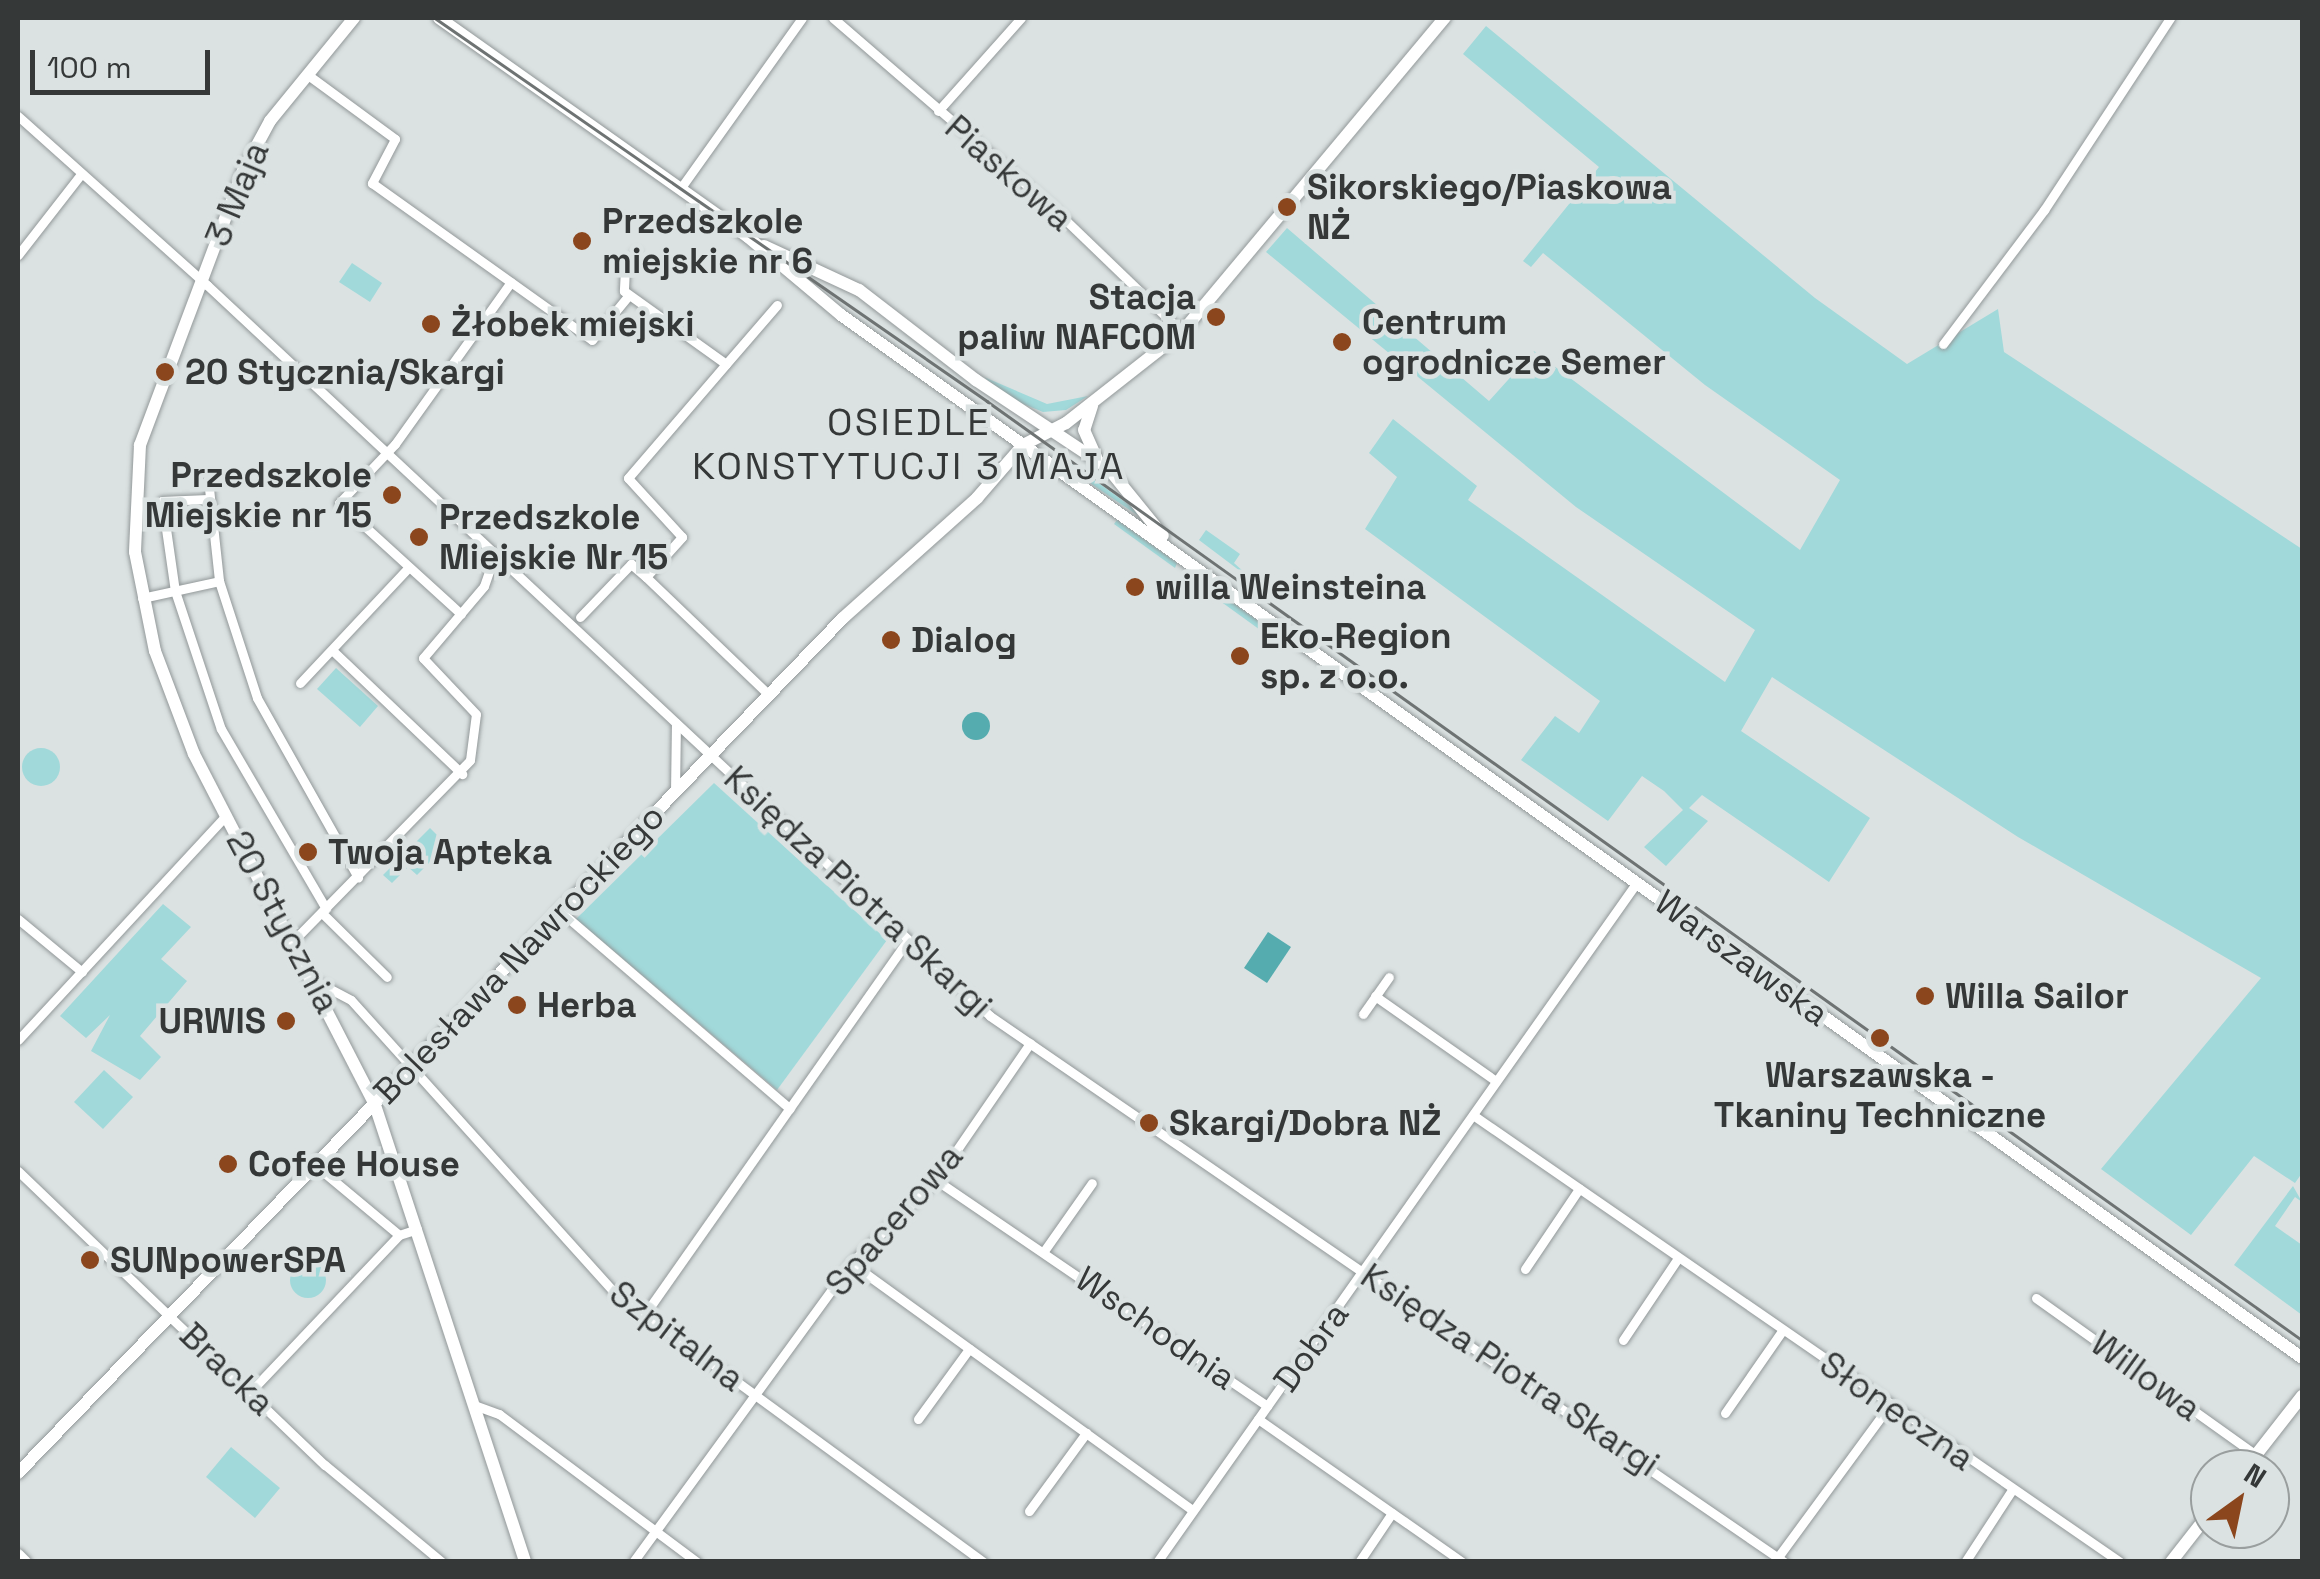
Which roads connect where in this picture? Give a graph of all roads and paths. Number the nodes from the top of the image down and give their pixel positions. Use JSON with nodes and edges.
{"nodes":[{"id":1,"x":354,"y":18,"type":"edge"},
{"id":2,"x":439,"y":18,"type":"edge"},
{"id":3,"x":802,"y":18,"type":"edge"},
{"id":4,"x":833,"y":18,"type":"edge"},
{"id":5,"x":1020,"y":18,"type":"edge"},
{"id":6,"x":1445,"y":18,"type":"edge"},
{"id":7,"x":2170,"y":18,"type":"edge"},
{"id":8,"x":308,"y":75,"type":"junction"},
{"id":9,"x":938,"y":111,"type":"junction"},
{"id":10,"x":18,"y":116,"type":"edge"},
{"id":11,"x":81,"y":174,"type":"junction"},
{"id":12,"x":680,"y":189,"type":"junction"},
{"id":13,"x":748,"y":237,"type":"junction"},
{"id":14,"x":636,"y":252,"type":"dead end"},
{"id":15,"x":18,"y":255,"type":"edge"},
{"id":16,"x":201,"y":280,"type":"junction"},
{"id":17,"x":510,"y":282,"type":"junction"},
{"id":18,"x":628,"y":294,"type":"junction"},
{"id":19,"x":777,"y":305,"type":"dead end"},
{"id":20,"x":1182,"y":332,"type":"junction"},
{"id":21,"x":1944,"y":344,"type":"dead end"},
{"id":22,"x":726,"y":364,"type":"junction"},
{"id":23,"x":1097,"y":400,"type":"junction"},
{"id":24,"x":1052,"y":430,"type":"junction"},
{"id":25,"x":1026,"y":442,"type":"junction"},
{"id":26,"x":386,"y":453,"type":"junction"},
{"id":27,"x":1100,"y":462,"type":"junction"},
{"id":28,"x":208,"y":479,"type":"dead end"},
{"id":29,"x":208,"y":499,"type":"junction"},
{"id":30,"x":495,"y":554,"type":"junction"},
{"id":31,"x":1182,"y":556,"type":"junction"},
{"id":32,"x":408,"y":568,"type":"junction"},
{"id":33,"x":646,"y":577,"type":"junction"},
{"id":34,"x":219,"y":581,"type":"junction"},
{"id":35,"x":175,"y":591,"type":"junction"},
{"id":36,"x":142,"y":598,"type":"junction"},
{"id":37,"x":462,"y":614,"type":"junction"},
{"id":38,"x":580,"y":618,"type":"dead end"},
{"id":39,"x":332,"y":650,"type":"junction"},
{"id":40,"x":300,"y":683,"type":"dead end"},
{"id":41,"x":768,"y":694,"type":"junction"},
{"id":42,"x":676,"y":723,"type":"junction"},
{"id":43,"x":710,"y":755,"type":"junction"},
{"id":44,"x":462,"y":774,"type":"junction"},
{"id":45,"x":675,"y":792,"type":"junction"},
{"id":46,"x":226,"y":816,"type":"junction"},
{"id":47,"x":358,"y":876,"type":"junction"},
{"id":48,"x":1637,"y":882,"type":"junction"},
{"id":49,"x":324,"y":911,"type":"junction"},
{"id":50,"x":560,"y":911,"type":"junction"},
{"id":51,"x":18,"y":919,"type":"edge"},
{"id":52,"x":295,"y":940,"type":"junction"},
{"id":53,"x":908,"y":940,"type":"junction"},
{"id":54,"x":82,"y":972,"type":"junction"},
{"id":55,"x":386,"y":977,"type":"dead end"},
{"id":56,"x":1389,"y":977,"type":"dead end"},
{"id":57,"x":318,"y":982,"type":"junction"},
{"id":58,"x":1375,"y":996,"type":"junction"},
{"id":59,"x":1363,"y":1014,"type":"dead end"},
{"id":60,"x":18,"y":1040,"type":"edge"},
{"id":61,"x":1030,"y":1043,"type":"junction"},
{"id":62,"x":410,"y":1066,"type":"junction"},
{"id":63,"x":1496,"y":1081,"type":"junction"},
{"id":64,"x":374,"y":1102,"type":"junction"},
{"id":65,"x":790,"y":1109,"type":"junction"},
{"id":66,"x":1473,"y":1115,"type":"junction"},
{"id":67,"x":315,"y":1165,"type":"junction"},
{"id":68,"x":18,"y":1171,"type":"edge"},
{"id":69,"x":936,"y":1180,"type":"junction"},
{"id":70,"x":1092,"y":1182,"type":"dead end"},
{"id":71,"x":1579,"y":1189,"type":"junction"},
{"id":72,"x":417,"y":1229,"type":"junction"},
{"id":73,"x":400,"y":1235,"type":"junction"},
{"id":74,"x":1044,"y":1251,"type":"junction"},
{"id":75,"x":1678,"y":1258,"type":"junction"},
{"id":76,"x":851,"y":1263,"type":"junction"},
{"id":77,"x":1525,"y":1269,"type":"dead end"},
{"id":78,"x":1366,"y":1272,"type":"junction"},
{"id":79,"x":2036,"y":1298,"type":"dead end"},
{"id":80,"x":170,"y":1314,"type":"junction"},
{"id":81,"x":644,"y":1314,"type":"junction"},
{"id":82,"x":1782,"y":1331,"type":"junction"},
{"id":83,"x":1622,"y":1340,"type":"dead end"},
{"id":84,"x":969,"y":1350,"type":"junction"},
{"id":85,"x":2302,"y":1358,"type":"edge"},
{"id":86,"x":251,"y":1392,"type":"junction"},
{"id":87,"x":754,"y":1394,"type":"junction"},
{"id":88,"x":2302,"y":1396,"type":"edge"},
{"id":89,"x":474,"y":1406,"type":"junction"},
{"id":90,"x":1267,"y":1406,"type":"junction"},
{"id":91,"x":1889,"y":1406,"type":"junction"},
{"id":92,"x":1724,"y":1413,"type":"dead end"},
{"id":93,"x":918,"y":1419,"type":"dead end"},
{"id":94,"x":1258,"y":1419,"type":"junction"},
{"id":95,"x":1086,"y":1433,"type":"junction"},
{"id":96,"x":2248,"y":1449,"type":"edge"},
{"id":97,"x":2261,"y":1449,"type":"edge"},
{"id":98,"x":18,"y":1472,"type":"edge"},
{"id":99,"x":2012,"y":1490,"type":"junction"},
{"id":100,"x":1029,"y":1511,"type":"dead end"},
{"id":101,"x":1193,"y":1511,"type":"junction"},
{"id":102,"x":1392,"y":1513,"type":"junction"},
{"id":103,"x":655,"y":1530,"type":"junction"},
{"id":104,"x":2190,"y":1538,"type":"edge"},
{"id":105,"x":18,"y":1555,"type":"edge"},
{"id":106,"x":1777,"y":1557,"type":"edge"},
{"id":107,"x":25,"y":1562,"type":"edge"},
{"id":108,"x":442,"y":1562,"type":"edge"},
{"id":109,"x":525,"y":1562,"type":"edge"},
{"id":110,"x":632,"y":1562,"type":"edge"},
{"id":111,"x":697,"y":1562,"type":"edge"},
{"id":112,"x":983,"y":1562,"type":"edge"},
{"id":113,"x":1157,"y":1562,"type":"edge"},
{"id":114,"x":1359,"y":1562,"type":"edge"},
{"id":115,"x":1462,"y":1562,"type":"edge"},
{"id":116,"x":1762,"y":1562,"type":"edge"},
{"id":117,"x":1965,"y":1562,"type":"edge"},
{"id":118,"x":2120,"y":1562,"type":"edge"},
{"id":119,"x":2171,"y":1562,"type":"edge"}],
"edges":[{"from":1,"to":8,"type":"street","name":"3 Maja"},
{"from":2,"to":12,"type":"street","name":"Warszawska"},
{"from":3,"to":12,"type":"street"},
{"from":4,"to":9,"type":"street","name":"Piaskowa"},
{"from":5,"to":9,"type":"street"},
{"from":6,"to":20,"type":"street"},
{"from":7,"to":21,"type":"street"},
{"from":8,"to":16,"type":"street","name":"3 Maja"},
{"from":8,"to":17,"type":"street"},
{"from":9,"to":20,"type":"street","name":"Piaskowa"},
{"from":10,"to":11,"type":"street","name":"Księdza Piotra Skargi"},
{"from":11,"to":15,"type":"street"},
{"from":11,"to":16,"type":"street","name":"Księdza Piotra Skargi"},
{"from":12,"to":13,"type":"street","name":"Warszawska"},
{"from":13,"to":24,"type":"street","name":"Warszawska"},
{"from":13,"to":25,"type":"street","name":"Warszawska"},
{"from":14,"to":18,"type":"street"},
{"from":16,"to":26,"type":"street","name":"Księdza Piotra Skargi"},
{"from":16,"to":36,"type":"street","name":"20 Stycznia"},
{"from":17,"to":18,"type":"street"},
{"from":17,"to":26,"type":"street"},
{"from":18,"to":22,"type":"street"},
{"from":19,"to":22,"type":"street"},
{"from":20,"to":23,"type":"street"},
{"from":22,"to":33,"type":"street"},
{"from":23,"to":24,"type":"street"},
{"from":23,"to":27,"type":"street"},
{"from":24,"to":25,"type":"street"},
{"from":24,"to":27,"type":"street","name":"Warszawska"},
{"from":25,"to":31,"type":"street","name":"Warszawska"},
{"from":25,"to":41,"type":"street","name":"Bolesława Nawrockiego"},
{"from":26,"to":30,"type":"street","name":"Księdza Piotra Skargi"},
{"from":26,"to":32,"type":"street"},
{"from":27,"to":31,"type":"street","name":"Warszawska"},
{"from":28,"to":29,"type":"street"},
{"from":29,"to":34,"type":"street"},
{"from":29,"to":35,"type":"street"},
{"from":30,"to":37,"type":"street"},
{"from":30,"to":42,"type":"street","name":"Księdza Piotra Skargi"},
{"from":31,"to":48,"type":"street","name":"Warszawska"},
{"from":32,"to":37,"type":"street"},
{"from":32,"to":39,"type":"street"},
{"from":33,"to":38,"type":"street"},
{"from":33,"to":41,"type":"street"},
{"from":34,"to":35,"type":"street"},
{"from":34,"to":47,"type":"street"},
{"from":35,"to":36,"type":"street"},
{"from":35,"to":49,"type":"street"},
{"from":36,"to":46,"type":"street","name":"20 Stycznia"},
{"from":37,"to":44,"type":"street"},
{"from":39,"to":40,"type":"street"},
{"from":39,"to":44,"type":"street"},
{"from":41,"to":43,"type":"street","name":"Bolesława Nawrockiego"},
{"from":42,"to":43,"type":"street","name":"Księdza Piotra Skargi"},
{"from":42,"to":45,"type":"street"},
{"from":43,"to":45,"type":"street","name":"Bolesława Nawrockiego"},
{"from":43,"to":53,"type":"street","name":"Księdza Piotra Skargi"},
{"from":44,"to":47,"type":"street"},
{"from":45,"to":50,"type":"street","name":"Bolesława Nawrockiego"},
{"from":46,"to":52,"type":"street","name":"20 Stycznia"},
{"from":46,"to":54,"type":"street"},
{"from":47,"to":49,"type":"street"},
{"from":48,"to":63,"type":"street","name":"Dobra"},
{"from":48,"to":85,"type":"street","name":"Warszawska"},
{"from":49,"to":52,"type":"street"},
{"from":49,"to":55,"type":"street"},
{"from":50,"to":62,"type":"street","name":"Bolesława Nawrockiego"},
{"from":50,"to":65,"type":"street"},
{"from":51,"to":54,"type":"street"},
{"from":52,"to":57,"type":"street","name":"20 Stycznia"},
{"from":53,"to":61,"type":"street","name":"Księdza Piotra Skargi"},
{"from":53,"to":65,"type":"street"},
{"from":54,"to":60,"type":"street"},
{"from":56,"to":58,"type":"street"},
{"from":57,"to":62,"type":"street","name":"Szpitalna"},
{"from":57,"to":64,"type":"street","name":"20 Stycznia"},
{"from":58,"to":59,"type":"street"},
{"from":58,"to":63,"type":"street"},
{"from":61,"to":69,"type":"street","name":"Spacerowa"},
{"from":61,"to":78,"type":"street","name":"Księdza Piotra Skargi"},
{"from":62,"to":64,"type":"street","name":"Bolesława Nawrockiego"},
{"from":62,"to":81,"type":"street","name":"Szpitalna"},
{"from":63,"to":66,"type":"street","name":"Dobra"},
{"from":64,"to":67,"type":"street","name":"Bolesława Nawrockiego"},
{"from":64,"to":72,"type":"street","name":"20 Stycznia"},
{"from":65,"to":81,"type":"street"},
{"from":66,"to":71,"type":"street","name":"Słoneczna"},
{"from":66,"to":78,"type":"street","name":"Dobra"},
{"from":67,"to":73,"type":"street"},
{"from":67,"to":80,"type":"street","name":"Bolesława Nawrockiego"},
{"from":68,"to":80,"type":"street","name":"Bracka"},
{"from":69,"to":74,"type":"street","name":"Wschodnia"},
{"from":69,"to":76,"type":"street","name":"Spacerowa"},
{"from":70,"to":74,"type":"street","name":"Wschodnia"},
{"from":71,"to":75,"type":"street","name":"Słoneczna"},
{"from":71,"to":77,"type":"street"},
{"from":72,"to":73,"type":"street"},
{"from":72,"to":89,"type":"street","name":"20 Stycznia"},
{"from":73,"to":86,"type":"street"},
{"from":74,"to":90,"type":"street","name":"Wschodnia"},
{"from":75,"to":82,"type":"street","name":"Słoneczna"},
{"from":75,"to":83,"type":"street"},
{"from":76,"to":84,"type":"street"},
{"from":76,"to":87,"type":"street","name":"Spacerowa"},
{"from":78,"to":90,"type":"street","name":"Dobra"},
{"from":78,"to":106,"type":"street","name":"Księdza Piotra Skargi"},
{"from":79,"to":96,"type":"street","name":"Willowa"},
{"from":80,"to":86,"type":"street","name":"Bracka"},
{"from":80,"to":98,"type":"street","name":"Bolesława Nawrockiego"},
{"from":81,"to":87,"type":"street","name":"Szpitalna"},
{"from":82,"to":91,"type":"street","name":"Słoneczna"},
{"from":82,"to":92,"type":"street","name":"Słoneczna"},
{"from":84,"to":93,"type":"street"},
{"from":84,"to":95,"type":"street"},
{"from":86,"to":108,"type":"street","name":"Bracka"},
{"from":87,"to":103,"type":"street","name":"Spacerowa"},
{"from":87,"to":112,"type":"street","name":"Szpitalna"},
{"from":88,"to":97,"type":"street"},
{"from":89,"to":103,"type":"street"},
{"from":89,"to":109,"type":"street","name":"20 Stycznia"},
{"from":90,"to":94,"type":"street","name":"Dobra"},
{"from":91,"to":99,"type":"street","name":"Słoneczna"},
{"from":91,"to":106,"type":"street"},
{"from":94,"to":101,"type":"street","name":"Dobra"},
{"from":94,"to":102,"type":"street","name":"Wschodnia"},
{"from":95,"to":100,"type":"street"},
{"from":95,"to":101,"type":"street"},
{"from":99,"to":117,"type":"street","name":"Słoneczna"},
{"from":99,"to":118,"type":"street","name":"Słoneczna"},
{"from":101,"to":113,"type":"street","name":"Dobra"},
{"from":102,"to":114,"type":"street"},
{"from":102,"to":115,"type":"street","name":"Wschodnia"},
{"from":103,"to":110,"type":"street","name":"Spacerowa"},
{"from":103,"to":111,"type":"street"},
{"from":104,"to":119,"type":"street"},
{"from":105,"to":107,"type":"street"},
{"from":106,"to":116,"type":"street"}]}
